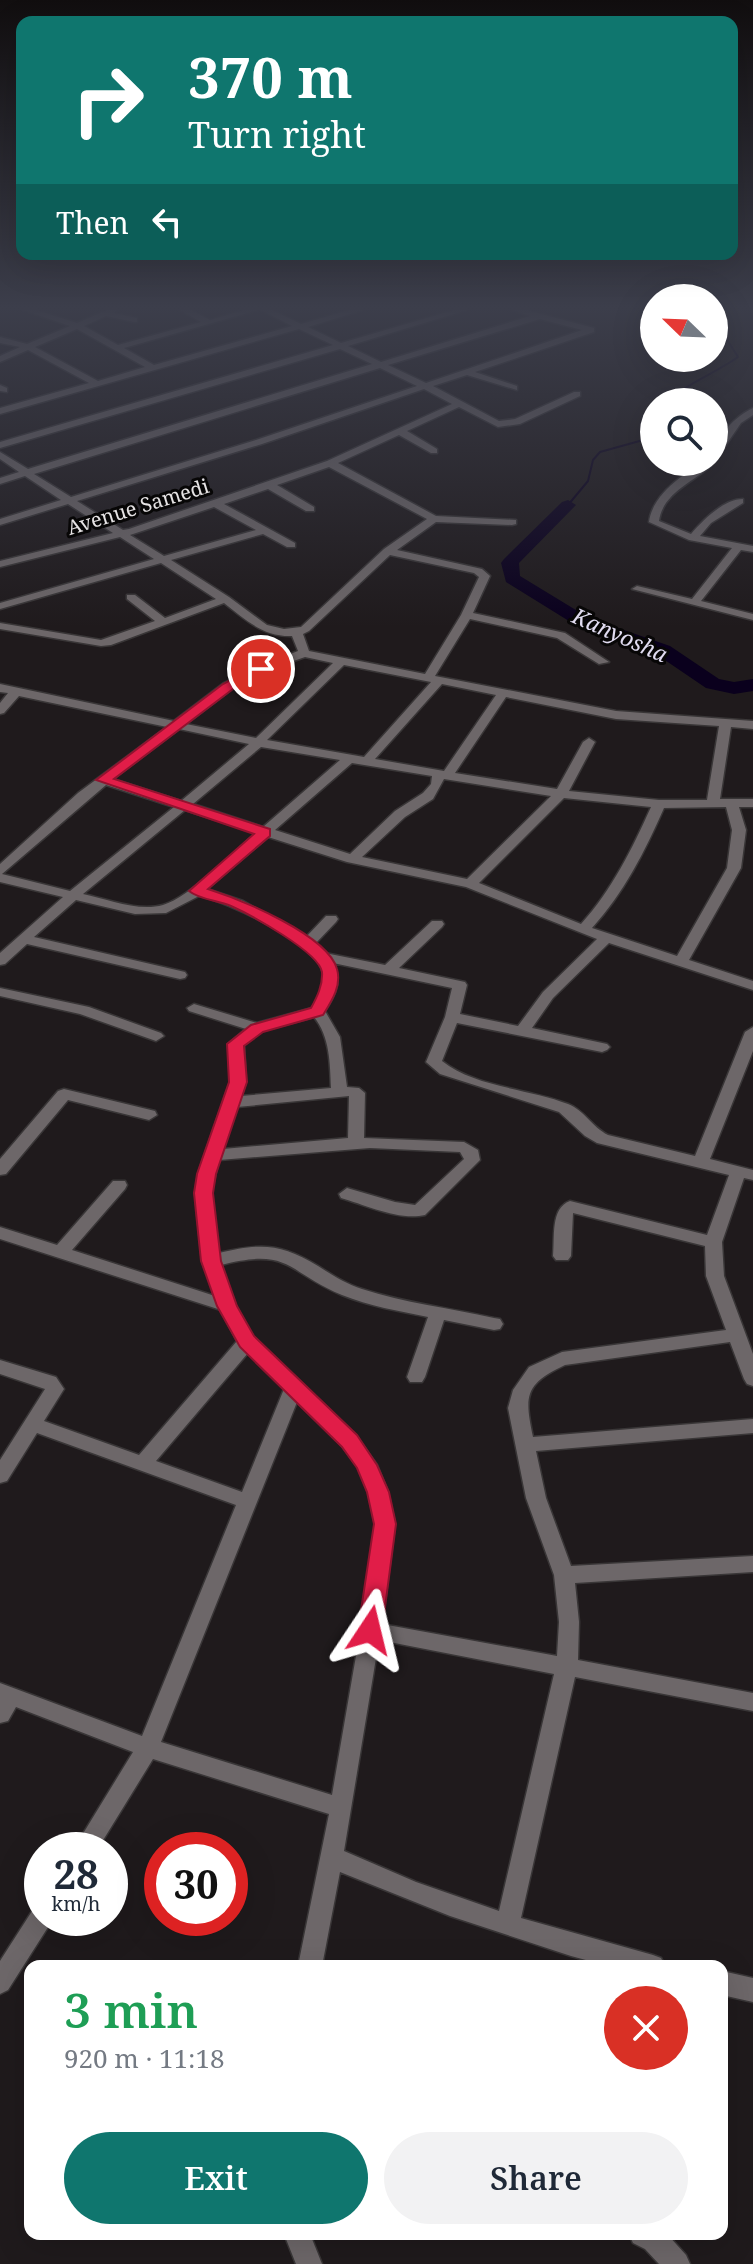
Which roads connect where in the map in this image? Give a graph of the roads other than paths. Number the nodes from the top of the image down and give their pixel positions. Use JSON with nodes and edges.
{"nodes":[{"id":1,"x":101,"y":416,"type":"edge"},
{"id":2,"x":218,"y":416,"type":"edge"},
{"id":3,"x":334,"y":416,"type":"edge"},
{"id":4,"x":433,"y":416,"type":"edge"},
{"id":5,"x":484,"y":416,"type":"edge"},
{"id":6,"x":530,"y":416,"type":"edge"},
{"id":7,"x":747,"y":416,"type":"edge"},
{"id":8,"x":735,"y":425,"type":"junction"},
{"id":9,"x":753,"y":428,"type":"edge"},
{"id":10,"x":399,"y":431,"type":"junction"},
{"id":11,"x":728,"y":435,"type":"edge"},
{"id":12,"x":0,"y":445,"type":"edge"},
{"id":13,"x":434,"y":451,"type":"dead end"},
{"id":14,"x":0,"y":455,"type":"edge"},
{"id":15,"x":330,"y":463,"type":"junction"},
{"id":16,"x":27,"y":473,"type":"junction"},
{"id":17,"x":692,"y":476,"type":"edge"},
{"id":18,"x":0,"y":481,"type":"edge"},
{"id":19,"x":269,"y":485,"type":"junction"},
{"id":20,"x":739,"y":501,"type":"dead end"},
{"id":21,"x":70,"y":502,"type":"junction"},
{"id":22,"x":215,"y":503,"type":"junction"},
{"id":23,"x":310,"y":509,"type":"dead end"},
{"id":24,"x":434,"y":519,"type":"junction"},
{"id":25,"x":0,"y":522,"type":"edge"},
{"id":26,"x":512,"y":522,"type":"dead end"},
{"id":27,"x":262,"y":531,"type":"junction"},
{"id":28,"x":121,"y":534,"type":"junction"},
{"id":29,"x":693,"y":538,"type":"junction"},
{"id":30,"x":291,"y":545,"type":"dead end"},
{"id":31,"x":738,"y":547,"type":"junction"},
{"id":32,"x":753,"y":549,"type":"edge"},
{"id":33,"x":388,"y":551,"type":"junction"},
{"id":34,"x":158,"y":560,"type":"junction"},
{"id":35,"x":0,"y":564,"type":"edge"},
{"id":36,"x":637,"y":589,"type":"dead end"},
{"id":37,"x":131,"y":597,"type":"dead end"},
{"id":38,"x":225,"y":599,"type":"junction"},
{"id":39,"x":696,"y":601,"type":"junction"},
{"id":40,"x":0,"y":606,"type":"edge"},
{"id":41,"x":467,"y":615,"type":"junction"},
{"id":42,"x":753,"y":617,"type":"edge"},
{"id":43,"x":164,"y":623,"type":"junction"},
{"id":44,"x":0,"y":626,"type":"edge"},
{"id":45,"x":297,"y":633,"type":"junction"},
{"id":46,"x":304,"y":653,"type":"junction"},
{"id":47,"x":341,"y":661,"type":"junction"},
{"id":48,"x":603,"y":662,"type":"dead end"},
{"id":49,"x":434,"y":679,"type":"junction"},
{"id":50,"x":0,"y":688,"type":"edge"},
{"id":51,"x":17,"y":691,"type":"junction"},
{"id":52,"x":503,"y":693,"type":"junction"},
{"id":53,"x":0,"y":710,"type":"edge"},
{"id":54,"x":177,"y":725,"type":"junction"},
{"id":55,"x":725,"y":725,"type":"junction"},
{"id":56,"x":753,"y":725,"type":"edge"},
{"id":57,"x":589,"y":742,"type":"dead end"},
{"id":58,"x":261,"y":743,"type":"junction"},
{"id":59,"x":348,"y":760,"type":"junction"},
{"id":60,"x":366,"y":762,"type":"junction"},
{"id":61,"x":443,"y":775,"type":"junction"},
{"id":62,"x":103,"y":780,"type":"junction"},
{"id":63,"x":561,"y":793,"type":"junction"},
{"id":64,"x":753,"y":803,"type":"edge"},
{"id":65,"x":659,"y":804,"type":"junction"},
{"id":66,"x":713,"y":804,"type":"junction"},
{"id":67,"x":732,"y":804,"type":"junction"},
{"id":68,"x":184,"y":805,"type":"junction"},
{"id":69,"x":265,"y":832,"type":"junction"},
{"id":70,"x":352,"y":859,"type":"junction"},
{"id":71,"x":0,"y":871,"type":"edge"},
{"id":72,"x":0,"y":878,"type":"edge"},
{"id":73,"x":470,"y":884,"type":"junction"},
{"id":74,"x":197,"y":891,"type":"junction"},
{"id":75,"x":72,"y":895,"type":"junction"},
{"id":76,"x":331,"y":919,"type":"dead end"},
{"id":77,"x":437,"y":924,"type":"dead end"},
{"id":78,"x":583,"y":930,"type":"junction"},
{"id":79,"x":606,"y":938,"type":"junction"},
{"id":80,"x":23,"y":939,"type":"junction"},
{"id":81,"x":306,"y":945,"type":"junction"},
{"id":82,"x":323,"y":957,"type":"junction"},
{"id":83,"x":0,"y":961,"type":"edge"},
{"id":84,"x":681,"y":962,"type":"junction"},
{"id":85,"x":389,"y":970,"type":"junction"},
{"id":86,"x":180,"y":975,"type":"dead end"},
{"id":87,"x":753,"y":986,"type":"edge"},
{"id":88,"x":0,"y":992,"type":"edge"},
{"id":89,"x":194,"y":1008,"type":"dead end"},
{"id":90,"x":317,"y":1011,"type":"junction"},
{"id":91,"x":452,"y":1017,"type":"junction"},
{"id":92,"x":257,"y":1028,"type":"junction"},
{"id":93,"x":522,"y":1031,"type":"junction"},
{"id":94,"x":753,"y":1032,"type":"edge"},
{"id":95,"x":156,"y":1036,"type":"dead end"},
{"id":96,"x":602,"y":1047,"type":"dead end"},
{"id":97,"x":339,"y":1090,"type":"junction"},
{"id":98,"x":233,"y":1102,"type":"junction"},
{"id":99,"x":149,"y":1115,"type":"dead end"},
{"id":100,"x":356,"y":1141,"type":"junction"},
{"id":101,"x":7,"y":1152,"type":"edge"},
{"id":102,"x":213,"y":1155,"type":"junction"},
{"id":103,"x":701,"y":1162,"type":"junction"},
{"id":104,"x":0,"y":1170,"type":"edge"},
{"id":105,"x":745,"y":1173,"type":"edge"},
{"id":106,"x":119,"y":1185,"type":"dead end"},
{"id":107,"x":347,"y":1194,"type":"dead end"},
{"id":108,"x":0,"y":1233,"type":"edge"},
{"id":109,"x":713,"y":1242,"type":"junction"},
{"id":110,"x":60,"y":1253,"type":"junction"},
{"id":111,"x":562,"y":1256,"type":"dead end"},
{"id":112,"x":211,"y":1261,"type":"junction"},
{"id":113,"x":227,"y":1306,"type":"junction"},
{"id":114,"x":438,"y":1312,"type":"junction"},
{"id":115,"x":494,"y":1324,"type":"dead end"},
{"id":116,"x":737,"y":1335,"type":"junction"},
{"id":117,"x":247,"y":1342,"type":"junction"},
{"id":118,"x":0,"y":1367,"type":"edge"},
{"id":119,"x":752,"y":1374,"type":"edge"},
{"id":120,"x":416,"y":1377,"type":"dead end"},
{"id":121,"x":294,"y":1386,"type":"junction"},
{"id":122,"x":35,"y":1425,"type":"junction"},
{"id":123,"x":753,"y":1426,"type":"edge"},
{"id":124,"x":526,"y":1445,"type":"junction"},
{"id":125,"x":144,"y":1462,"type":"junction"},
{"id":126,"x":0,"y":1476,"type":"edge"},
{"id":127,"x":249,"y":1502,"type":"junction"},
{"id":128,"x":753,"y":1564,"type":"edge"},
{"id":129,"x":564,"y":1575,"type":"junction"},
{"id":130,"x":370,"y":1630,"type":"junction"},
{"id":131,"x":567,"y":1665,"type":"junction"},
{"id":132,"x":4,"y":1701,"type":"edge"},
{"id":133,"x":753,"y":1702,"type":"edge"},
{"id":134,"x":148,"y":1748,"type":"junction"},
{"id":135,"x":341,"y":1808,"type":"junction"},
{"id":136,"x":95,"y":1832,"type":"edge"},
{"id":137,"x":332,"y":1857,"type":"junction"},
{"id":138,"x":508,"y":1925,"type":"junction"},
{"id":139,"x":29,"y":1936,"type":"edge"},
{"id":140,"x":311,"y":1960,"type":"edge"},
{"id":141,"x":632,"y":1960,"type":"edge"},
{"id":142,"x":0,"y":1982,"type":"edge"},
{"id":143,"x":728,"y":1984,"type":"edge"},
{"id":144,"x":753,"y":1990,"type":"edge"},
{"id":145,"x":299,"y":2240,"type":"edge"},
{"id":146,"x":654,"y":2240,"type":"edge"},
{"id":147,"x":309,"y":2264,"type":"edge"},
{"id":148,"x":677,"y":2264,"type":"edge"}],
"edges":[{"from":1,"to":12,"type":"street"},
{"from":2,"to":16,"type":"street"},
{"from":3,"to":21,"type":"street"},
{"from":4,"to":10,"type":"street","name":"Avenue Samedi"},
{"from":5,"to":6,"type":"street"},
{"from":7,"to":8,"type":"street"},
{"from":8,"to":9,"type":"street"},
{"from":8,"to":11,"type":"street"},
{"from":10,"to":13,"type":"street"},
{"from":10,"to":15,"type":"street","name":"Avenue Samedi"},
{"from":14,"to":16,"type":"street"},
{"from":15,"to":19,"type":"street","name":"Avenue Samedi"},
{"from":15,"to":24,"type":"street"},
{"from":16,"to":18,"type":"street"},
{"from":16,"to":21,"type":"street"},
{"from":17,"to":29,"type":"street"},
{"from":19,"to":22,"type":"street","name":"Avenue Samedi"},
{"from":19,"to":23,"type":"street"},
{"from":20,"to":29,"type":"street"},
{"from":21,"to":25,"type":"street"},
{"from":21,"to":28,"type":"street"},
{"from":22,"to":27,"type":"street"},
{"from":22,"to":28,"type":"street","name":"Avenue Samedi"},
{"from":24,"to":26,"type":"street"},
{"from":24,"to":33,"type":"street"},
{"from":27,"to":30,"type":"street"},
{"from":27,"to":34,"type":"street"},
{"from":28,"to":34,"type":"street"},
{"from":28,"to":35,"type":"street","name":"Avenue Samedi"},
{"from":29,"to":31,"type":"street"},
{"from":31,"to":32,"type":"street"},
{"from":31,"to":39,"type":"street"},
{"from":33,"to":41,"type":"street"},
{"from":33,"to":45,"type":"street"},
{"from":34,"to":38,"type":"street"},
{"from":34,"to":40,"type":"street"},
{"from":36,"to":39,"type":"street"},
{"from":37,"to":43,"type":"street"},
{"from":38,"to":43,"type":"street"},
{"from":38,"to":45,"type":"street"},
{"from":39,"to":42,"type":"street"},
{"from":41,"to":48,"type":"street"},
{"from":41,"to":49,"type":"street"},
{"from":43,"to":44,"type":"street"},
{"from":45,"to":46,"type":"street"},
{"from":46,"to":47,"type":"street"},
{"from":46,"to":54,"type":"street"},
{"from":47,"to":49,"type":"street"},
{"from":47,"to":58,"type":"street"},
{"from":49,"to":52,"type":"street"},
{"from":49,"to":60,"type":"street"},
{"from":50,"to":51,"type":"street"},
{"from":51,"to":53,"type":"street"},
{"from":51,"to":54,"type":"street"},
{"from":52,"to":55,"type":"street"},
{"from":52,"to":61,"type":"street"},
{"from":54,"to":58,"type":"street"},
{"from":54,"to":62,"type":"street"},
{"from":55,"to":56,"type":"street"},
{"from":55,"to":66,"type":"street"},
{"from":57,"to":63,"type":"street"},
{"from":58,"to":59,"type":"street"},
{"from":58,"to":68,"type":"street"},
{"from":59,"to":60,"type":"street"},
{"from":59,"to":69,"type":"street"},
{"from":60,"to":61,"type":"street"},
{"from":61,"to":63,"type":"street"},
{"from":61,"to":70,"type":"street"},
{"from":62,"to":68,"type":"street"},
{"from":62,"to":71,"type":"street"},
{"from":63,"to":65,"type":"street"},
{"from":63,"to":73,"type":"street"},
{"from":64,"to":67,"type":"street"},
{"from":65,"to":66,"type":"street"},
{"from":65,"to":78,"type":"street"},
{"from":66,"to":67,"type":"street"},
{"from":67,"to":84,"type":"street"},
{"from":68,"to":69,"type":"street"},
{"from":68,"to":75,"type":"street"},
{"from":69,"to":70,"type":"street"},
{"from":69,"to":74,"type":"street"},
{"from":70,"to":73,"type":"street"},
{"from":72,"to":75,"type":"street"},
{"from":73,"to":78,"type":"street"},
{"from":74,"to":75,"type":"street"},
{"from":74,"to":81,"type":"street"},
{"from":75,"to":80,"type":"street"},
{"from":76,"to":81,"type":"street"},
{"from":77,"to":85,"type":"street"},
{"from":78,"to":79,"type":"street"},
{"from":79,"to":84,"type":"street"},
{"from":79,"to":93,"type":"street"},
{"from":80,"to":83,"type":"street"},
{"from":80,"to":86,"type":"street"},
{"from":81,"to":82,"type":"street"},
{"from":82,"to":85,"type":"street"},
{"from":82,"to":90,"type":"street"},
{"from":84,"to":87,"type":"street"},
{"from":85,"to":91,"type":"street"},
{"from":88,"to":95,"type":"street"},
{"from":89,"to":92,"type":"street"},
{"from":90,"to":92,"type":"street"},
{"from":90,"to":97,"type":"street"},
{"from":91,"to":93,"type":"street"},
{"from":91,"to":103,"type":"street"},
{"from":92,"to":98,"type":"street"},
{"from":93,"to":96,"type":"street"},
{"from":94,"to":103,"type":"street"},
{"from":97,"to":98,"type":"street"},
{"from":97,"to":100,"type":"street"},
{"from":98,"to":102,"type":"street"},
{"from":99,"to":101,"type":"street"},
{"from":100,"to":102,"type":"street"},
{"from":100,"to":107,"type":"street"},
{"from":101,"to":104,"type":"street"},
{"from":102,"to":112,"type":"street"},
{"from":103,"to":105,"type":"street"},
{"from":105,"to":109,"type":"street"},
{"from":106,"to":110,"type":"street"},
{"from":108,"to":110,"type":"street"},
{"from":109,"to":111,"type":"street"},
{"from":109,"to":116,"type":"street"},
{"from":110,"to":113,"type":"street"},
{"from":112,"to":113,"type":"street"},
{"from":112,"to":114,"type":"street"},
{"from":113,"to":117,"type":"street"},
{"from":114,"to":115,"type":"street"},
{"from":114,"to":120,"type":"street"},
{"from":116,"to":119,"type":"street"},
{"from":116,"to":124,"type":"street"},
{"from":117,"to":121,"type":"street"},
{"from":117,"to":125,"type":"street"},
{"from":118,"to":122,"type":"street"},
{"from":121,"to":127,"type":"street"},
{"from":121,"to":130,"type":"street"},
{"from":122,"to":125,"type":"street"},
{"from":122,"to":126,"type":"street"},
{"from":123,"to":124,"type":"street"},
{"from":124,"to":129,"type":"street"},
{"from":125,"to":127,"type":"street"},
{"from":127,"to":134,"type":"street"},
{"from":128,"to":129,"type":"street"},
{"from":129,"to":131,"type":"street"},
{"from":130,"to":131,"type":"street"},
{"from":130,"to":135,"type":"street"},
{"from":131,"to":133,"type":"street"},
{"from":131,"to":138,"type":"street"},
{"from":132,"to":134,"type":"street"},
{"from":134,"to":135,"type":"street"},
{"from":134,"to":136,"type":"street"},
{"from":135,"to":137,"type":"street"},
{"from":137,"to":138,"type":"street"},
{"from":137,"to":140,"type":"street"},
{"from":138,"to":141,"type":"street"},
{"from":139,"to":142,"type":"street"},
{"from":143,"to":144,"type":"street"},
{"from":145,"to":147,"type":"street"},
{"from":146,"to":148,"type":"street"}]}
